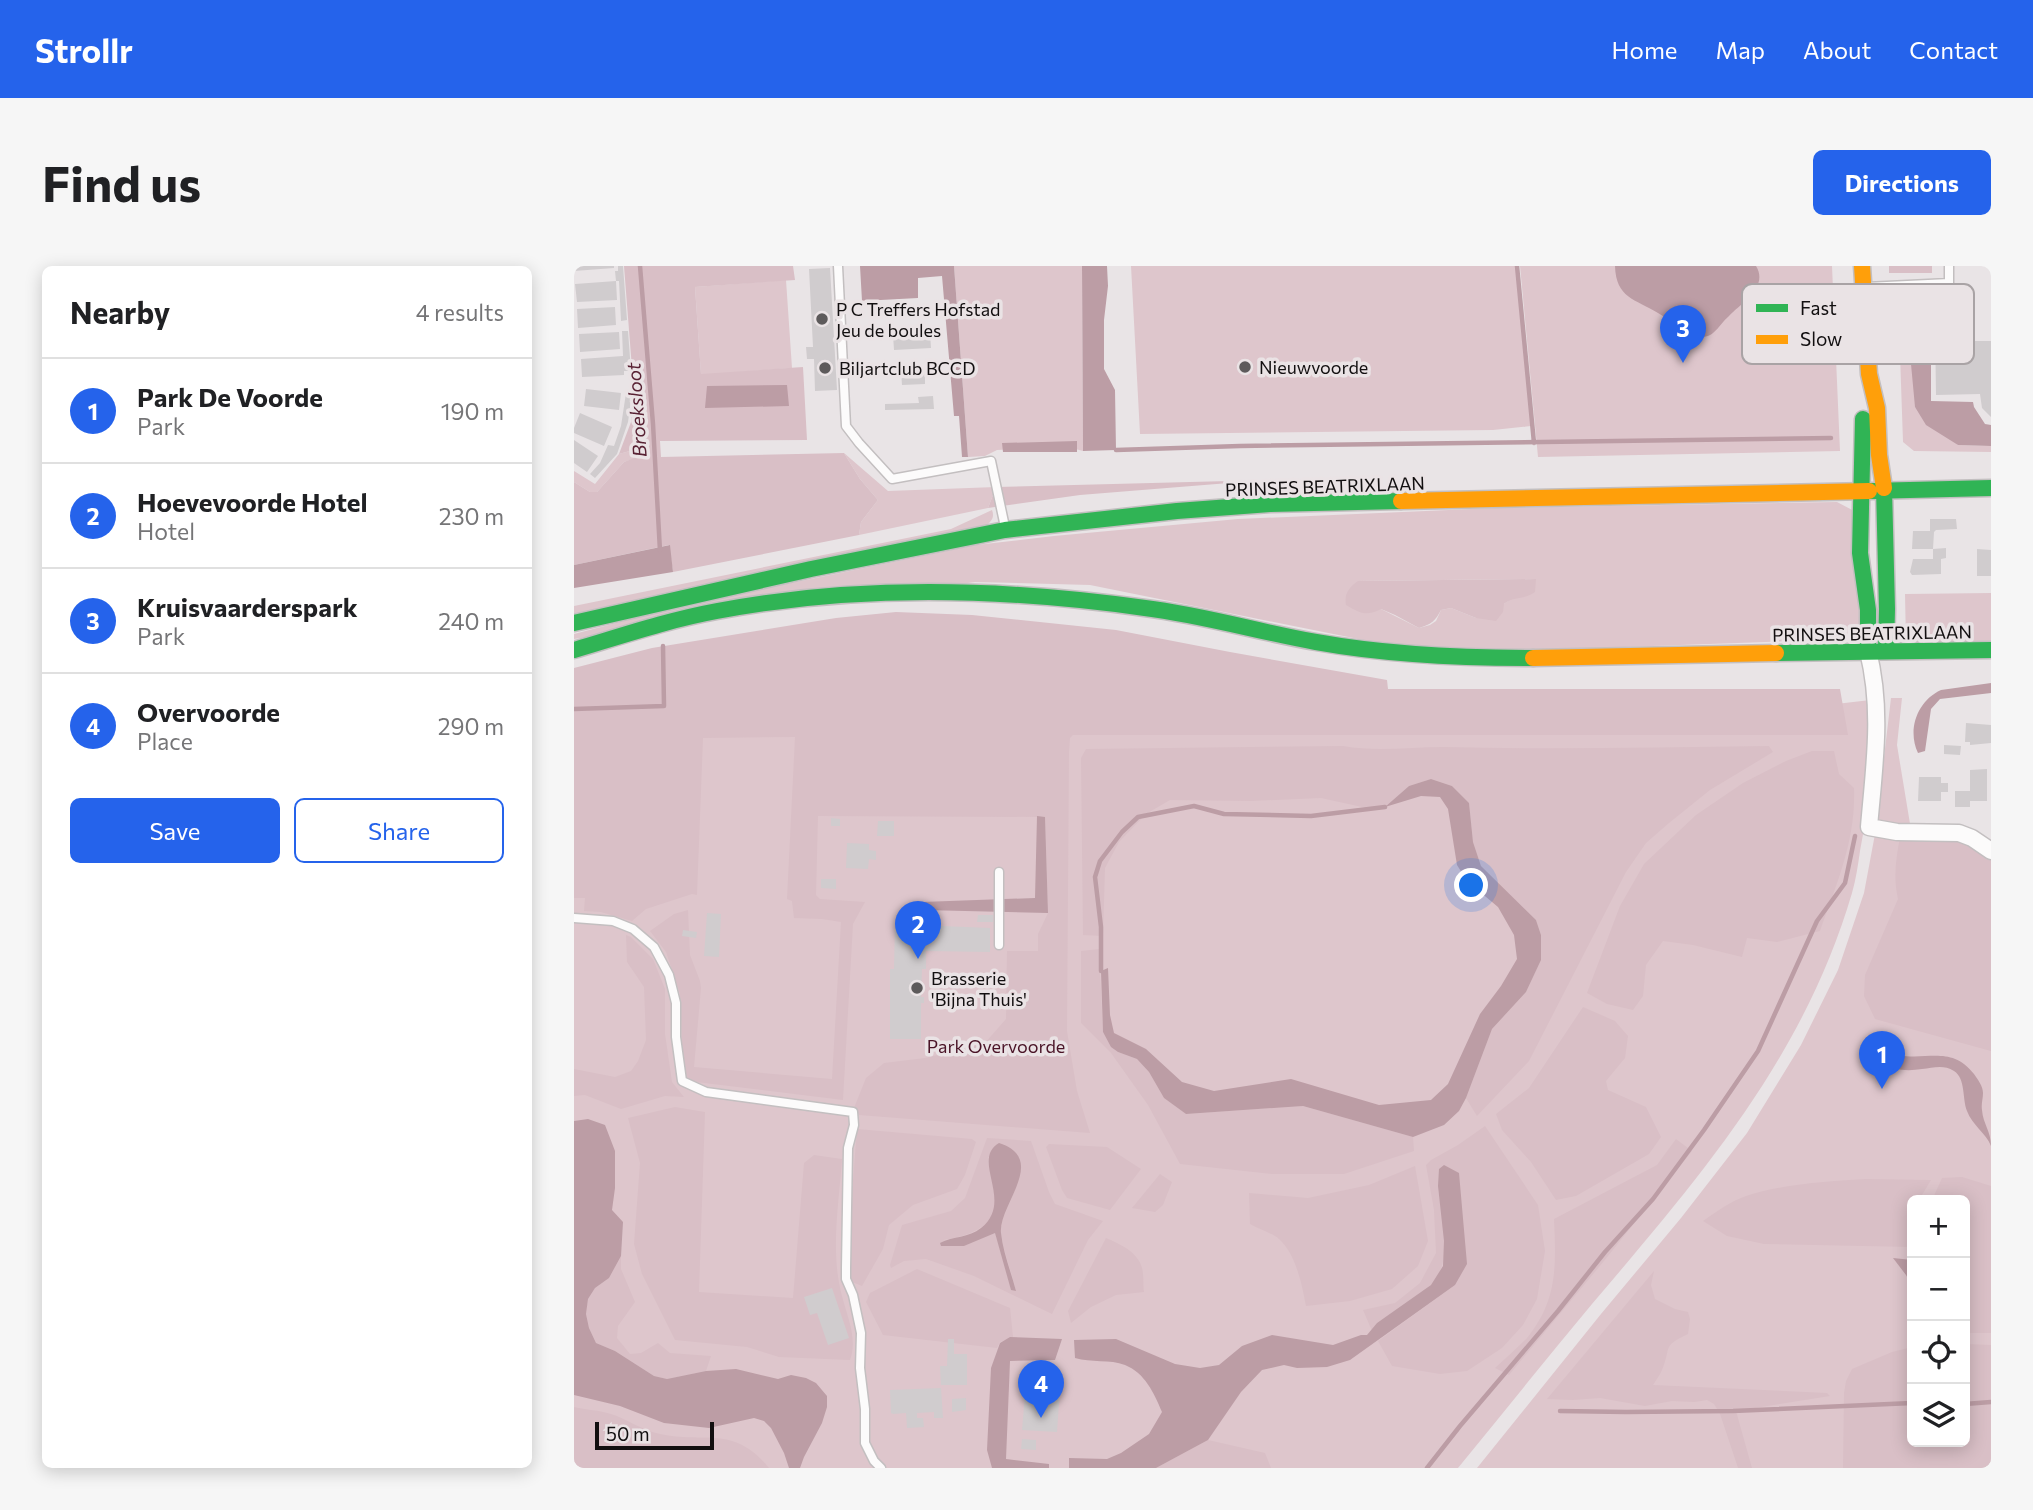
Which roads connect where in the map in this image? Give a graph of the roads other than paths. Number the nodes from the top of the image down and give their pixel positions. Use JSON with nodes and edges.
{"nodes":[{"id":1,"x":838,"y":266,"type":"edge"},
{"id":2,"x":1862,"y":266,"type":"edge"},
{"id":3,"x":1948,"y":266,"type":"edge"},
{"id":4,"x":1863,"y":284,"type":"edge"},
{"id":5,"x":1949,"y":284,"type":"edge"},
{"id":6,"x":1868,"y":364,"type":"edge"},
{"id":7,"x":1869,"y":374,"type":"junction"},
{"id":8,"x":1991,"y":488,"type":"edge"},
{"id":9,"x":1884,"y":490,"type":"junction"},
{"id":10,"x":1861,"y":491,"type":"junction"},
{"id":11,"x":1005,"y":530,"type":"junction"},
{"id":12,"x":574,"y":623,"type":"edge"},
{"id":13,"x":574,"y":650,"type":"edge"},
{"id":14,"x":1991,"y":650,"type":"edge"},
{"id":15,"x":1868,"y":651,"type":"junction"},
{"id":16,"x":1885,"y":651,"type":"junction"},
{"id":17,"x":1875,"y":680,"type":"junction"},
{"id":18,"x":1991,"y":850,"type":"edge"},
{"id":19,"x":999,"y":872,"type":"dead end"},
{"id":20,"x":574,"y":918,"type":"edge"},
{"id":21,"x":999,"y":945,"type":"dead end"},
{"id":22,"x":881,"y":1468,"type":"edge"}],
"edges":[{"from":1,"to":11,"type":"lane"},
{"from":2,"to":4,"type":"main road"},
{"from":3,"to":5,"type":"lane"},
{"from":6,"to":7,"type":"main road"},
{"from":7,"to":9,"type":"main road"},
{"from":7,"to":10,"type":"main road"},
{"from":8,"to":9,"type":"main road","name":"PRINSES BEATRIXLAAN"},
{"from":9,"to":10,"type":"main road","name":"PRINSES BEATRIXLAAN"},
{"from":9,"to":16,"type":"main road"},
{"from":10,"to":11,"type":"main road","name":"PRINSES BEATRIXLAAN"},
{"from":10,"to":15,"type":"main road"},
{"from":11,"to":12,"type":"main road","name":"PRINSES BEATRIXLAAN"},
{"from":13,"to":15,"type":"main road","name":"PRINSES BEATRIXLAAN"},
{"from":14,"to":16,"type":"main road","name":"PRINSES BEATRIXLAAN"},
{"from":15,"to":16,"type":"main road","name":"PRINSES BEATRIXLAAN"},
{"from":15,"to":17,"type":"street"},
{"from":16,"to":17,"type":"street"},
{"from":17,"to":18,"type":"street"},
{"from":19,"to":21,"type":"lane"},
{"from":20,"to":22,"type":"lane"}]}
